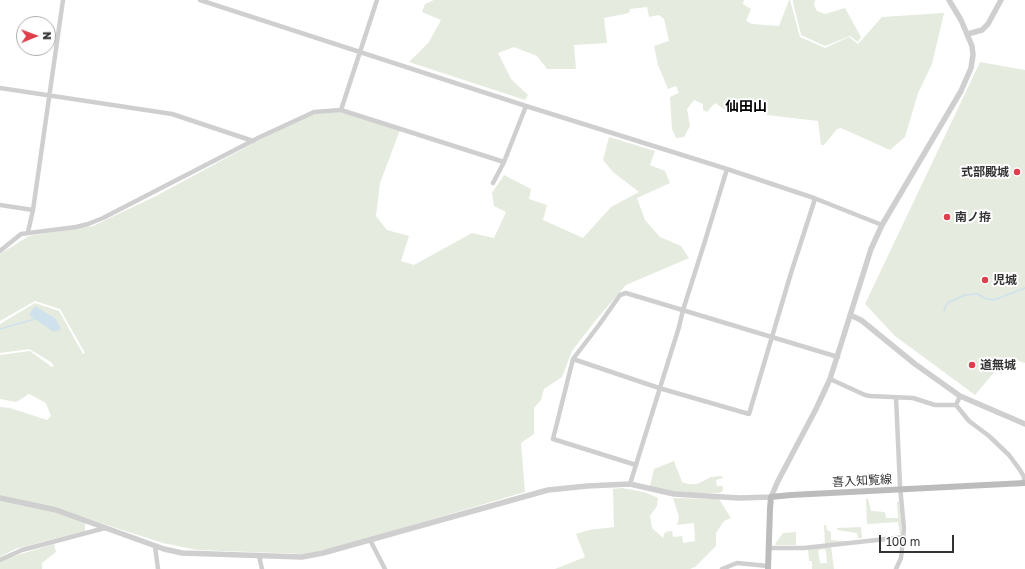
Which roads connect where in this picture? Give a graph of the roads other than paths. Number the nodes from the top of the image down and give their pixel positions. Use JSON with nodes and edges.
{"nodes":[{"id":1,"x":63,"y":0,"type":"edge"},
{"id":2,"x":200,"y":0,"type":"edge"},
{"id":3,"x":377,"y":0,"type":"edge"},
{"id":4,"x":950,"y":0,"type":"edge"},
{"id":5,"x":1001,"y":0,"type":"edge"},
{"id":6,"x":968,"y":34,"type":"junction"},
{"id":7,"x":360,"y":52,"type":"junction"},
{"id":8,"x":0,"y":88,"type":"edge"},
{"id":9,"x":49,"y":95,"type":"junction"},
{"id":10,"x":526,"y":106,"type":"junction"},
{"id":11,"x":341,"y":110,"type":"junction"},
{"id":12,"x":253,"y":141,"type":"junction"},
{"id":13,"x":504,"y":162,"type":"junction"},
{"id":14,"x":726,"y":169,"type":"junction"},
{"id":15,"x":493,"y":183,"type":"dead end"},
{"id":16,"x":814,"y":198,"type":"junction"},
{"id":17,"x":0,"y":206,"type":"edge"},
{"id":18,"x":33,"y":210,"type":"junction"},
{"id":19,"x":882,"y":225,"type":"junction"},
{"id":20,"x":28,"y":232,"type":"junction"},
{"id":21,"x":0,"y":251,"type":"edge"},
{"id":22,"x":683,"y":310,"type":"junction"},
{"id":23,"x":850,"y":315,"type":"junction"},
{"id":24,"x":772,"y":337,"type":"junction"},
{"id":25,"x":838,"y":357,"type":"junction"},
{"id":26,"x":573,"y":359,"type":"junction"},
{"id":27,"x":830,"y":379,"type":"junction"},
{"id":28,"x":659,"y":388,"type":"junction"},
{"id":29,"x":960,"y":396,"type":"junction"},
{"id":30,"x":896,"y":397,"type":"junction"},
{"id":31,"x":956,"y":404,"type":"junction"},
{"id":32,"x":1025,"y":424,"type":"edge"},
{"id":33,"x":636,"y":464,"type":"junction"},
{"id":34,"x":1025,"y":483,"type":"edge"},
{"id":35,"x":630,"y":484,"type":"junction"},
{"id":36,"x":900,"y":490,"type":"junction"},
{"id":37,"x":771,"y":497,"type":"junction"},
{"id":38,"x":0,"y":498,"type":"edge"},
{"id":39,"x":107,"y":527,"type":"junction"},
{"id":40,"x":904,"y":537,"type":"junction"},
{"id":41,"x":370,"y":540,"type":"junction"},
{"id":42,"x":155,"y":546,"type":"junction"},
{"id":43,"x":769,"y":548,"type":"junction"},
{"id":44,"x":259,"y":556,"type":"junction"},
{"id":45,"x":0,"y":560,"type":"edge"},
{"id":46,"x":768,"y":567,"type":"edge"},
{"id":47,"x":158,"y":569,"type":"edge"},
{"id":48,"x":262,"y":569,"type":"edge"},
{"id":49,"x":385,"y":569,"type":"edge"},
{"id":50,"x":722,"y":569,"type":"edge"},
{"id":51,"x":896,"y":569,"type":"edge"}],
"edges":[{"from":1,"to":9,"type":"street"},
{"from":2,"to":7,"type":"street"},
{"from":3,"to":7,"type":"street"},
{"from":4,"to":6,"type":"street"},
{"from":5,"to":6,"type":"street"},
{"from":6,"to":19,"type":"street"},
{"from":7,"to":10,"type":"street"},
{"from":7,"to":11,"type":"street"},
{"from":8,"to":9,"type":"street"},
{"from":9,"to":12,"type":"street"},
{"from":9,"to":18,"type":"street"},
{"from":10,"to":13,"type":"street"},
{"from":10,"to":14,"type":"street"},
{"from":11,"to":12,"type":"street"},
{"from":11,"to":13,"type":"street"},
{"from":12,"to":20,"type":"street"},
{"from":13,"to":15,"type":"street"},
{"from":14,"to":16,"type":"street"},
{"from":14,"to":22,"type":"street"},
{"from":16,"to":19,"type":"street"},
{"from":16,"to":24,"type":"street"},
{"from":17,"to":18,"type":"street"},
{"from":18,"to":20,"type":"street"},
{"from":19,"to":23,"type":"street"},
{"from":20,"to":21,"type":"street"},
{"from":22,"to":24,"type":"street"},
{"from":22,"to":26,"type":"street"},
{"from":22,"to":28,"type":"street"},
{"from":23,"to":25,"type":"street"},
{"from":23,"to":29,"type":"street"},
{"from":24,"to":25,"type":"street"},
{"from":24,"to":28,"type":"street"},
{"from":25,"to":27,"type":"street"},
{"from":26,"to":28,"type":"street"},
{"from":26,"to":33,"type":"street"},
{"from":27,"to":30,"type":"street"},
{"from":27,"to":37,"type":"street"},
{"from":28,"to":33,"type":"street"},
{"from":29,"to":31,"type":"street"},
{"from":29,"to":32,"type":"street"},
{"from":30,"to":31,"type":"street"},
{"from":30,"to":36,"type":"street"},
{"from":31,"to":34,"type":"street"},
{"from":33,"to":35,"type":"street"},
{"from":34,"to":36,"type":"main road","name":"喜入知覧線"},
{"from":35,"to":37,"type":"street"},
{"from":35,"to":41,"type":"street"},
{"from":36,"to":37,"type":"main road","name":"喜入知覧線"},
{"from":36,"to":40,"type":"street"},
{"from":37,"to":43,"type":"main road"},
{"from":38,"to":39,"type":"street"},
{"from":39,"to":42,"type":"street"},
{"from":39,"to":45,"type":"street"},
{"from":40,"to":43,"type":"street"},
{"from":40,"to":51,"type":"street"},
{"from":41,"to":44,"type":"street"},
{"from":41,"to":49,"type":"street"},
{"from":42,"to":44,"type":"street"},
{"from":42,"to":47,"type":"street"},
{"from":43,"to":46,"type":"main road"},
{"from":44,"to":48,"type":"street"},
{"from":46,"to":50,"type":"street"}]}
